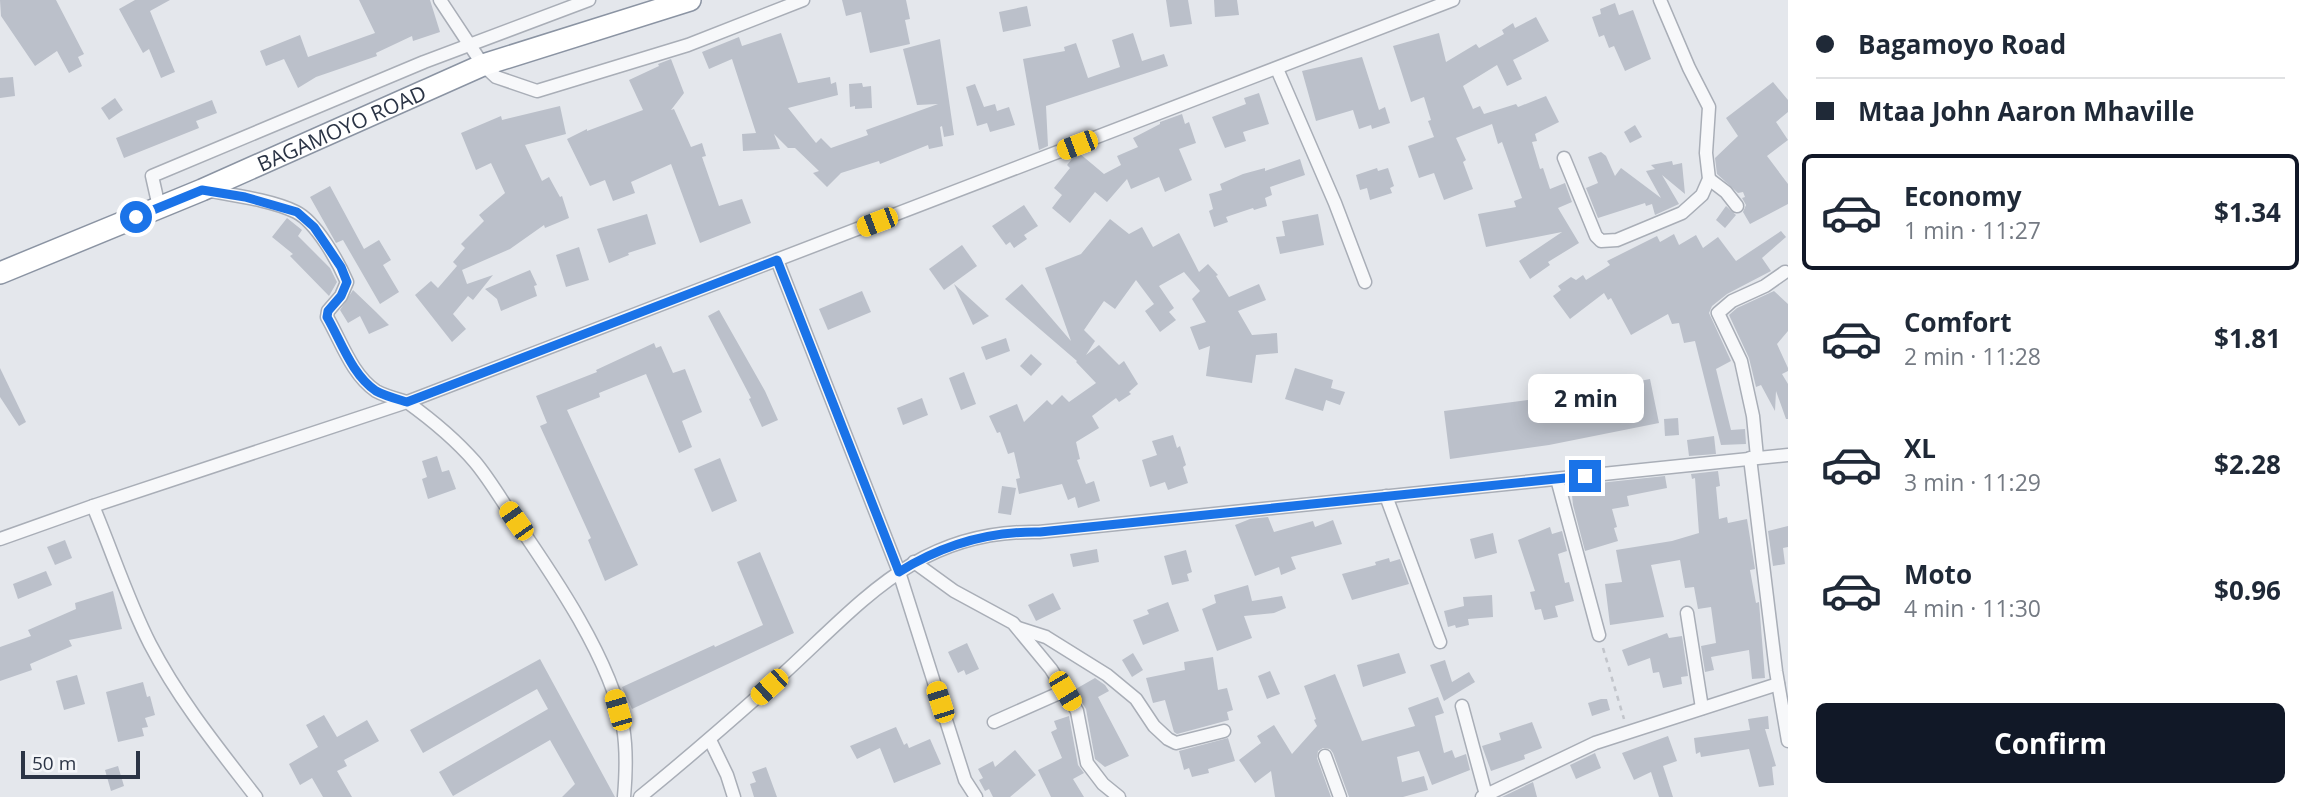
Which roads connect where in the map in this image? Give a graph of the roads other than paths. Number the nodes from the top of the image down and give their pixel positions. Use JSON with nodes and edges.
{"nodes":[{"id":1,"x":440,"y":0,"type":"edge"},
{"id":2,"x":589,"y":0,"type":"edge"},
{"id":3,"x":690,"y":0,"type":"edge"},
{"id":4,"x":803,"y":0,"type":"edge"},
{"id":5,"x":1453,"y":0,"type":"edge"},
{"id":6,"x":1660,"y":0,"type":"edge"},
{"id":7,"x":469,"y":45,"type":"junction"},
{"id":8,"x":483,"y":65,"type":"junction"},
{"id":9,"x":1277,"y":69,"type":"junction"},
{"id":10,"x":1564,"y":158,"type":"dead end"},
{"id":11,"x":1709,"y":179,"type":"junction"},
{"id":12,"x":202,"y":190,"type":"junction"},
{"id":13,"x":1737,"y":206,"type":"dead end"},
{"id":14,"x":159,"y":207,"type":"junction"},
{"id":15,"x":777,"y":260,"type":"junction"},
{"id":16,"x":1785,"y":272,"type":"dead end"},
{"id":17,"x":0,"y":273,"type":"edge"},
{"id":18,"x":1365,"y":282,"type":"dead end"},
{"id":19,"x":407,"y":402,"type":"junction"},
{"id":20,"x":1788,"y":455,"type":"edge"},
{"id":21,"x":1754,"y":457,"type":"junction"},
{"id":22,"x":1557,"y":479,"type":"junction"},
{"id":23,"x":1386,"y":496,"type":"junction"},
{"id":24,"x":93,"y":506,"type":"junction"},
{"id":25,"x":0,"y":540,"type":"edge"},
{"id":26,"x":914,"y":562,"type":"junction"},
{"id":27,"x":899,"y":572,"type":"junction"},
{"id":28,"x":1687,"y":613,"type":"dead end"},
{"id":29,"x":1018,"y":628,"type":"junction"},
{"id":30,"x":1599,"y":635,"type":"road end"},
{"id":31,"x":1440,"y":642,"type":"dead end"},
{"id":32,"x":1781,"y":675,"type":"edge"},
{"id":33,"x":1065,"y":691,"type":"junction"},
{"id":34,"x":1462,"y":706,"type":"dead end"},
{"id":35,"x":1702,"y":708,"type":"junction"},
{"id":36,"x":994,"y":722,"type":"dead end"},
{"id":37,"x":1224,"y":731,"type":"dead end"},
{"id":38,"x":710,"y":740,"type":"junction"},
{"id":39,"x":1788,"y":741,"type":"edge"},
{"id":40,"x":1325,"y":757,"type":"dead end"},
{"id":41,"x":1484,"y":796,"type":"edge"},
{"id":42,"x":256,"y":797,"type":"edge"},
{"id":43,"x":624,"y":797,"type":"edge"},
{"id":44,"x":640,"y":797,"type":"edge"},
{"id":45,"x":734,"y":797,"type":"edge"},
{"id":46,"x":976,"y":797,"type":"edge"},
{"id":47,"x":1119,"y":797,"type":"edge"},
{"id":48,"x":1340,"y":797,"type":"edge"}],
"edges":[{"from":1,"to":7,"type":"street"},
{"from":2,"to":7,"type":"street"},
{"from":3,"to":8,"type":"highway","name":"BAGAMOYO ROAD"},
{"from":4,"to":8,"type":"street"},
{"from":5,"to":9,"type":"street"},
{"from":6,"to":11,"type":"street"},
{"from":7,"to":8,"type":"street"},
{"from":7,"to":14,"type":"street"},
{"from":8,"to":12,"type":"highway","name":"BAGAMOYO ROAD"},
{"from":9,"to":15,"type":"street"},
{"from":9,"to":18,"type":"street"},
{"from":10,"to":11,"type":"street"},
{"from":11,"to":13,"type":"street"},
{"from":12,"to":14,"type":"highway","name":"BAGAMOYO ROAD"},
{"from":12,"to":19,"type":"street"},
{"from":14,"to":17,"type":"highway","name":"BAGAMOYO ROAD"},
{"from":15,"to":19,"type":"street"},
{"from":15,"to":27,"type":"street"},
{"from":16,"to":21,"type":"street"},
{"from":19,"to":24,"type":"street"},
{"from":19,"to":43,"type":"street"},
{"from":20,"to":21,"type":"street"},
{"from":21,"to":22,"type":"street"},
{"from":21,"to":32,"type":"street"},
{"from":22,"to":23,"type":"street"},
{"from":22,"to":30,"type":"street"},
{"from":23,"to":26,"type":"street"},
{"from":23,"to":31,"type":"street"},
{"from":24,"to":25,"type":"street"},
{"from":24,"to":42,"type":"street"},
{"from":26,"to":27,"type":"street"},
{"from":26,"to":29,"type":"street"},
{"from":27,"to":38,"type":"street"},
{"from":27,"to":46,"type":"street"},
{"from":28,"to":35,"type":"street"},
{"from":29,"to":33,"type":"street"},
{"from":29,"to":37,"type":"street"},
{"from":32,"to":35,"type":"street"},
{"from":32,"to":39,"type":"street"},
{"from":33,"to":36,"type":"street"},
{"from":33,"to":47,"type":"street"},
{"from":34,"to":41,"type":"street"},
{"from":35,"to":41,"type":"street"},
{"from":38,"to":44,"type":"street"},
{"from":38,"to":45,"type":"street"},
{"from":40,"to":48,"type":"street"}]}
